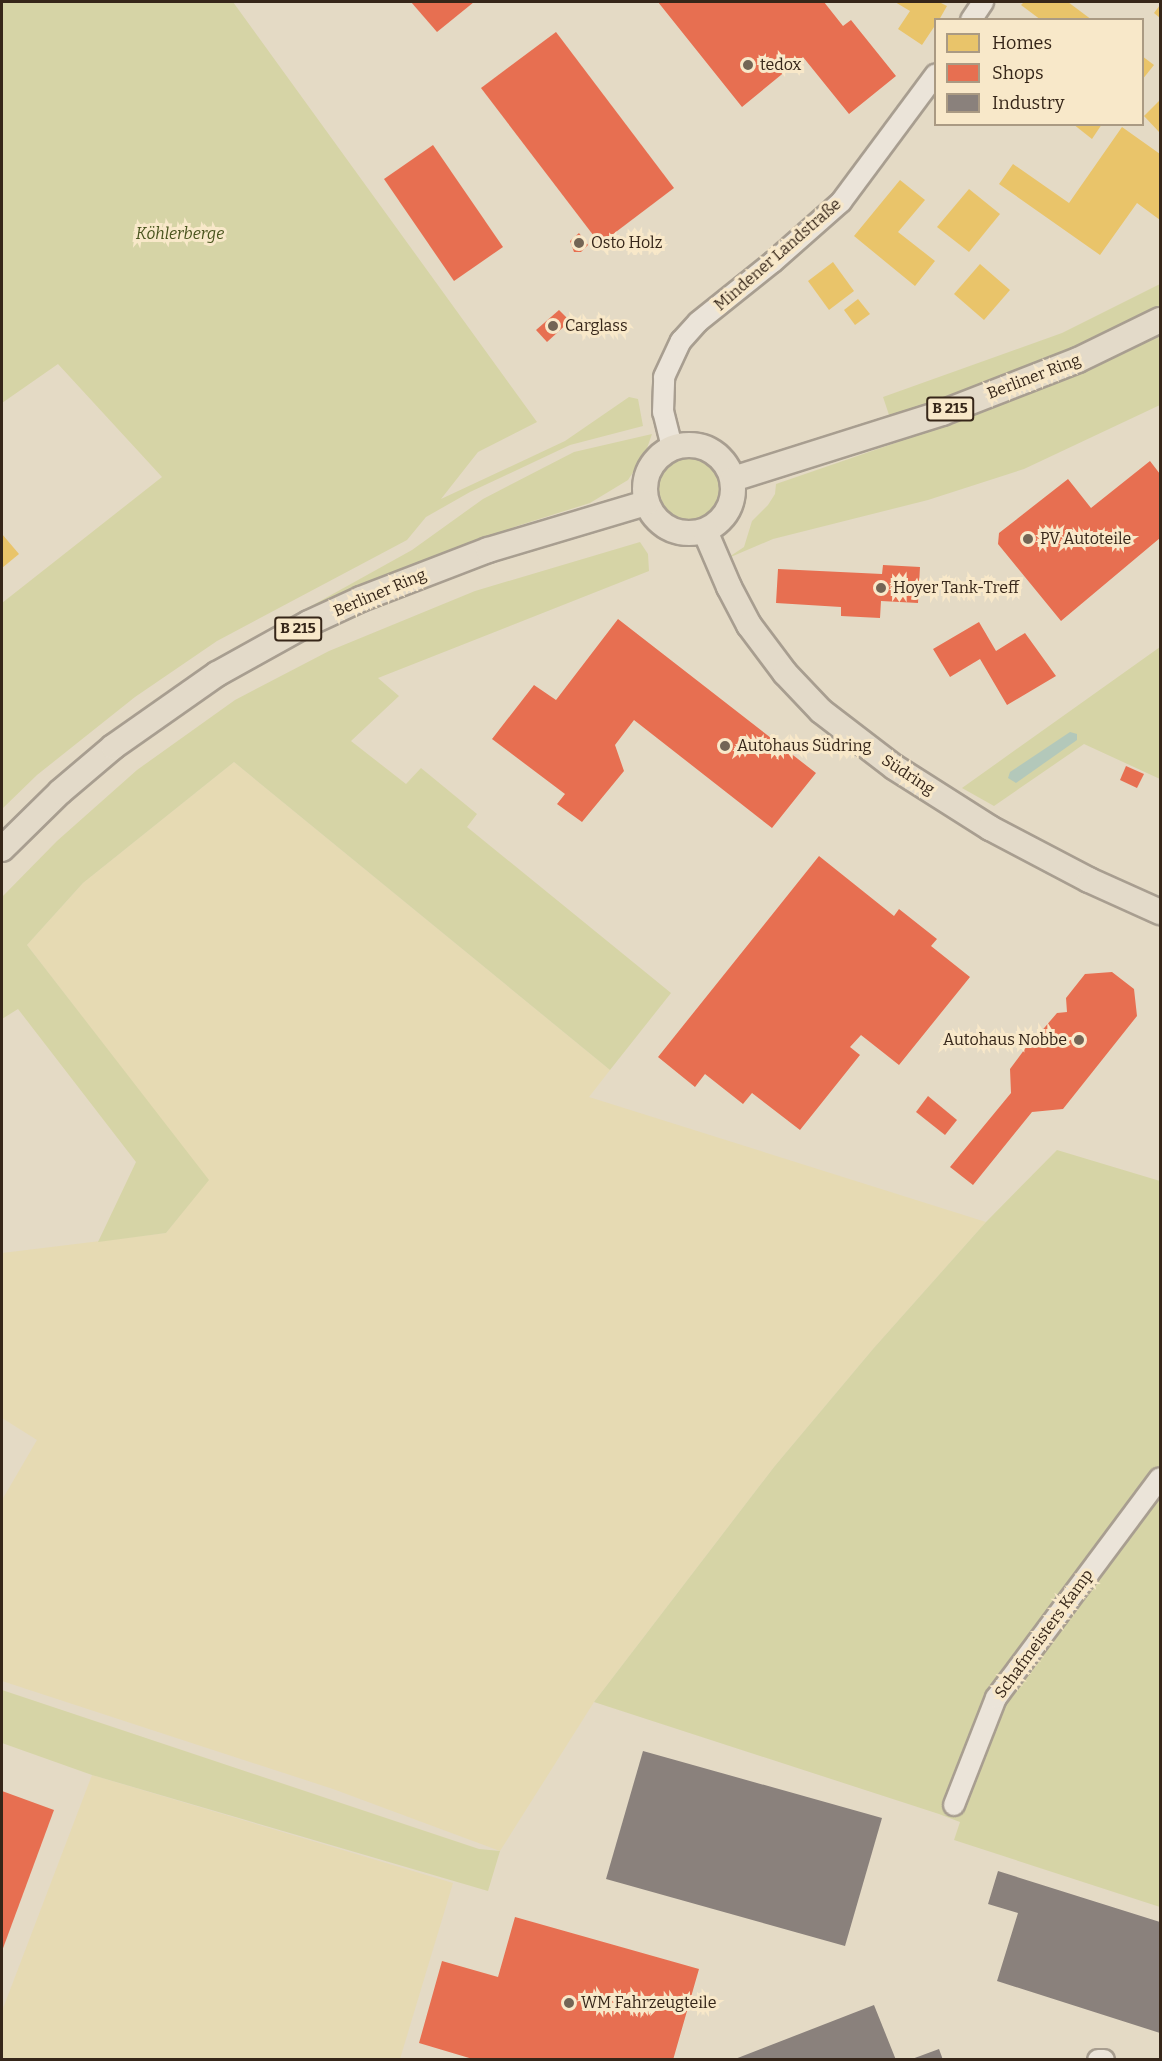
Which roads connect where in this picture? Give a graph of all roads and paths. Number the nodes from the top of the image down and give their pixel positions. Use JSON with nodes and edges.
{"nodes":[{"id":1,"x":983,"y":2,"type":"edge"},
{"id":2,"x":972,"y":18,"type":"edge"},
{"id":3,"x":934,"y":77,"type":"edge"},
{"id":4,"x":1161,"y":320,"type":"edge"},
{"id":5,"x":672,"y":447,"type":"junction"},
{"id":6,"x":733,"y":479,"type":"junction"},
{"id":7,"x":646,"y":503,"type":"junction"},
{"id":8,"x":705,"y":531,"type":"junction"},
{"id":9,"x":2,"y":849,"type":"edge"},
{"id":10,"x":1161,"y":912,"type":"edge"},
{"id":11,"x":1161,"y":1478,"type":"edge"},
{"id":12,"x":954,"y":1805,"type":"dead end"},
{"id":13,"x":1098,"y":2060,"type":"edge"},
{"id":14,"x":1104,"y":2060,"type":"edge"}],
"edges":[{"from":1,"to":2,"type":"street"},
{"from":3,"to":5,"type":"street","name":"Mindener Landstraße"},
{"from":4,"to":6,"type":"main road","name":"Berliner Ring","number":"B 215"},
{"from":5,"to":6,"type":"main road"},
{"from":5,"to":7,"type":"main road"},
{"from":6,"to":8,"type":"main road"},
{"from":7,"to":8,"type":"main road"},
{"from":7,"to":9,"type":"main road","name":"Berliner Ring","number":"B 215"},
{"from":8,"to":10,"type":"main road","name":"Südring"},
{"from":11,"to":12,"type":"street","name":"Schafmeisters Kamp"},
{"from":13,"to":14,"type":"street"}]}
